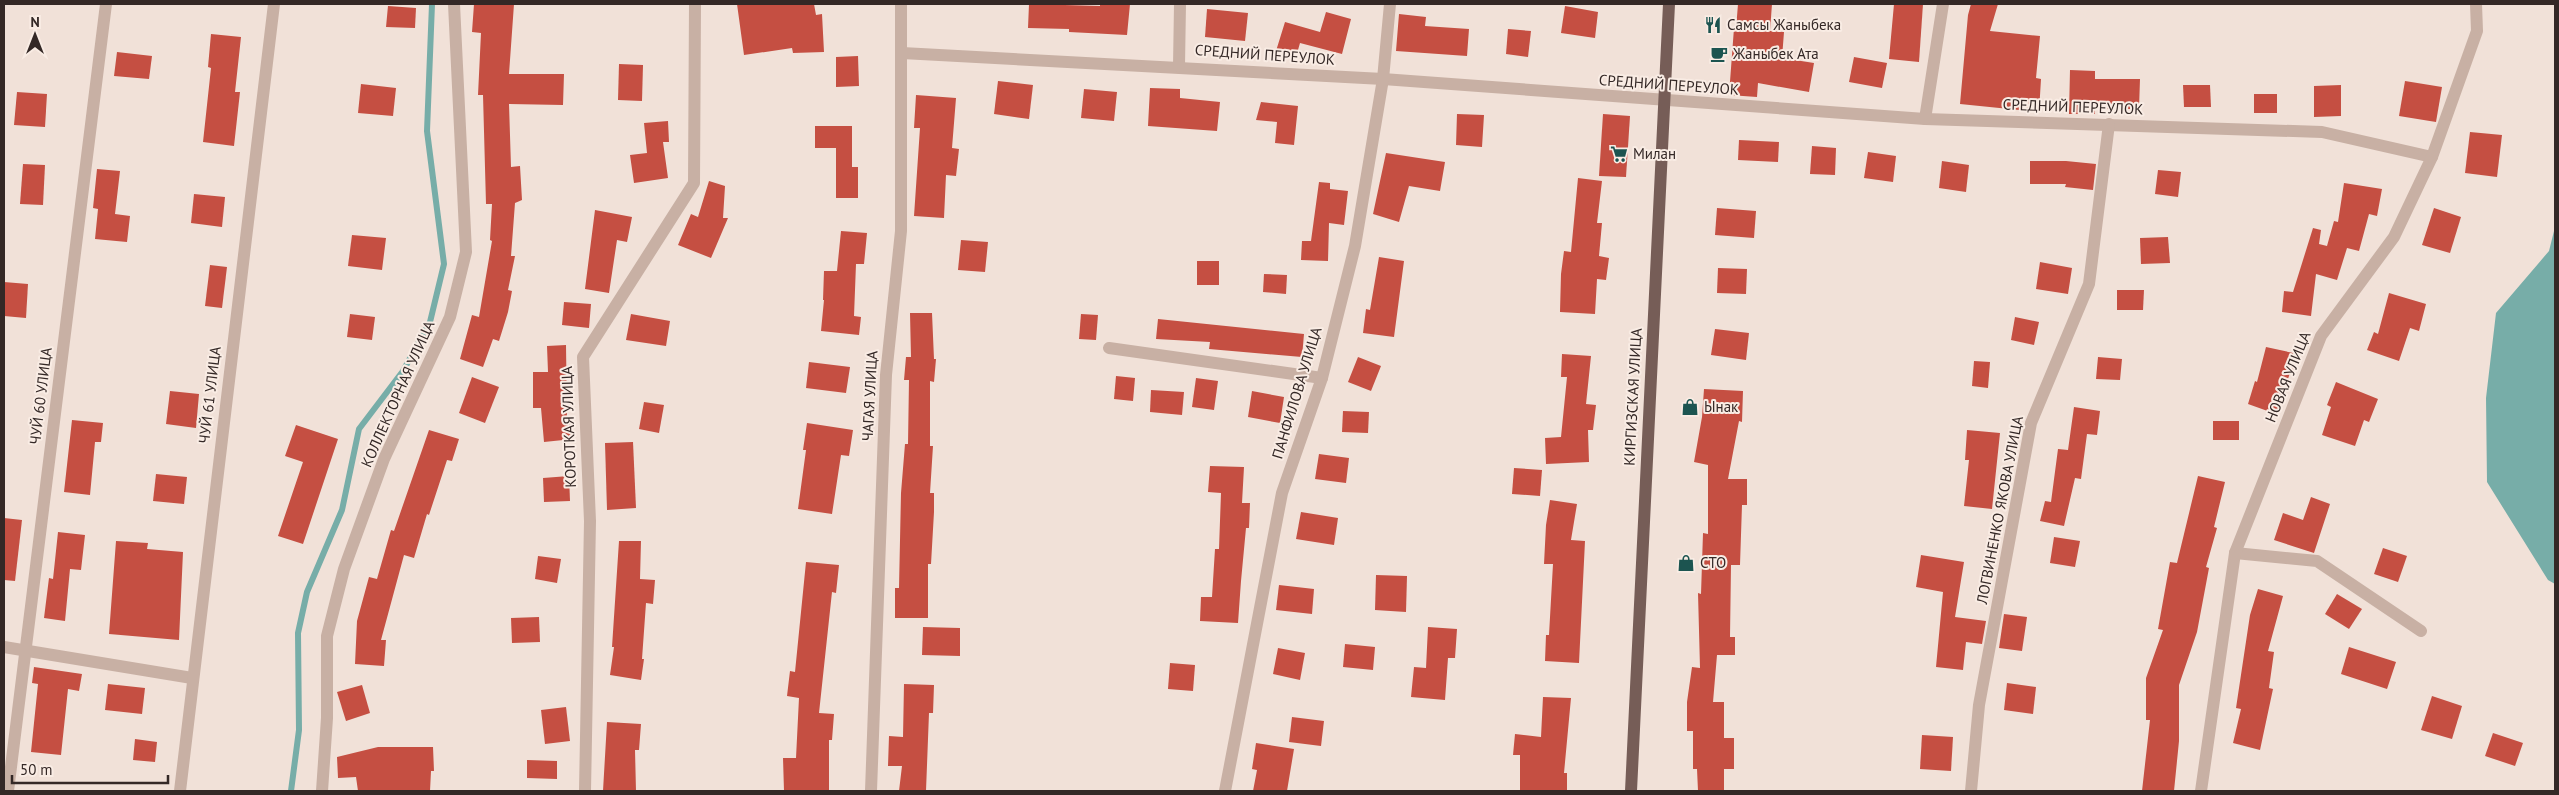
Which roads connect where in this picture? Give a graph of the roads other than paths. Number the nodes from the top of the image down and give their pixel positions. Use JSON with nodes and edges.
{"nodes":[{"id":1,"x":106,"y":4,"type":"edge"},
{"id":2,"x":274,"y":4,"type":"edge"},
{"id":3,"x":454,"y":4,"type":"edge"},
{"id":4,"x":695,"y":4,"type":"edge"},
{"id":5,"x":901,"y":4,"type":"edge"},
{"id":6,"x":1180,"y":4,"type":"edge"},
{"id":7,"x":1390,"y":4,"type":"edge"},
{"id":8,"x":1668,"y":4,"type":"edge"},
{"id":9,"x":1943,"y":4,"type":"edge"},
{"id":10,"x":2476,"y":4,"type":"edge"},
{"id":11,"x":902,"y":53,"type":"junction"},
{"id":12,"x":1179,"y":66,"type":"junction"},
{"id":13,"x":1383,"y":79,"type":"junction"},
{"id":14,"x":1664,"y":101,"type":"junction"},
{"id":15,"x":1925,"y":119,"type":"junction"},
{"id":16,"x":2109,"y":124,"type":"junction"},
{"id":17,"x":2432,"y":157,"type":"junction"},
{"id":18,"x":1109,"y":348,"type":"dead end"},
{"id":19,"x":1322,"y":378,"type":"junction"},
{"id":20,"x":2235,"y":553,"type":"junction"},
{"id":21,"x":2421,"y":631,"type":"dead end"},
{"id":22,"x":4,"y":647,"type":"edge"},
{"id":23,"x":25,"y":652,"type":"junction"},
{"id":24,"x":192,"y":678,"type":"junction"},
{"id":25,"x":8,"y":791,"type":"edge"},
{"id":26,"x":180,"y":791,"type":"edge"},
{"id":27,"x":322,"y":791,"type":"edge"},
{"id":28,"x":585,"y":791,"type":"edge"},
{"id":29,"x":871,"y":791,"type":"edge"},
{"id":30,"x":1225,"y":791,"type":"edge"},
{"id":31,"x":1631,"y":791,"type":"edge"},
{"id":32,"x":1971,"y":791,"type":"edge"},
{"id":33,"x":2201,"y":791,"type":"edge"}],
"edges":[{"from":1,"to":23,"type":"street","name":"ЧУЙ 60 УЛИЦА"},
{"from":2,"to":24,"type":"street","name":"ЧУЙ 61 УЛИЦА"},
{"from":3,"to":27,"type":"street","name":"КОЛЛЕКТОРНАЯ УЛИЦА"},
{"from":4,"to":28,"type":"street","name":"КОРОТКАЯ УЛИЦА"},
{"from":5,"to":11,"type":"street","name":"ЧАГАЯ УЛИЦА"},
{"from":6,"to":12,"type":"street"},
{"from":7,"to":13,"type":"street","name":"ПАНФИЛОВА УЛИЦА"},
{"from":8,"to":14,"type":"main road","name":"КИРГИЗСКАЯ УЛИЦА"},
{"from":9,"to":15,"type":"street"},
{"from":10,"to":17,"type":"street","name":"НОВАЯ УЛИЦА"},
{"from":11,"to":12,"type":"street","name":"СРЕДНИЙ ПЕРЕУЛОК"},
{"from":11,"to":29,"type":"street","name":"ЧАГАЯ УЛИЦА"},
{"from":12,"to":13,"type":"street","name":"СРЕДНИЙ ПЕРЕУЛОК"},
{"from":13,"to":14,"type":"street","name":"СРЕДНИЙ ПЕРЕУЛОК"},
{"from":13,"to":19,"type":"street","name":"ПАНФИЛОВА УЛИЦА"},
{"from":14,"to":15,"type":"street","name":"СРЕДНИЙ ПЕРЕУЛОК"},
{"from":14,"to":31,"type":"main road","name":"КИРГИЗСКАЯ УЛИЦА"},
{"from":15,"to":16,"type":"street","name":"СРЕДНИЙ ПЕРЕУЛОК"},
{"from":16,"to":17,"type":"street","name":"СРЕДНИЙ ПЕРЕУЛОК"},
{"from":16,"to":32,"type":"street","name":"ЛОГВИНЕНКО ЯКОВА УЛИЦА"},
{"from":17,"to":20,"type":"street","name":"НОВАЯ УЛИЦА"},
{"from":18,"to":19,"type":"street"},
{"from":19,"to":30,"type":"street","name":"ПАНФИЛОВА УЛИЦА"},
{"from":20,"to":21,"type":"street"},
{"from":20,"to":33,"type":"street","name":"НОВАЯ УЛИЦА"},
{"from":22,"to":23,"type":"street"},
{"from":23,"to":24,"type":"street"},
{"from":23,"to":25,"type":"street","name":"ЧУЙ 60 УЛИЦА"},
{"from":24,"to":26,"type":"street","name":"ЧУЙ 61 УЛИЦА"}]}
